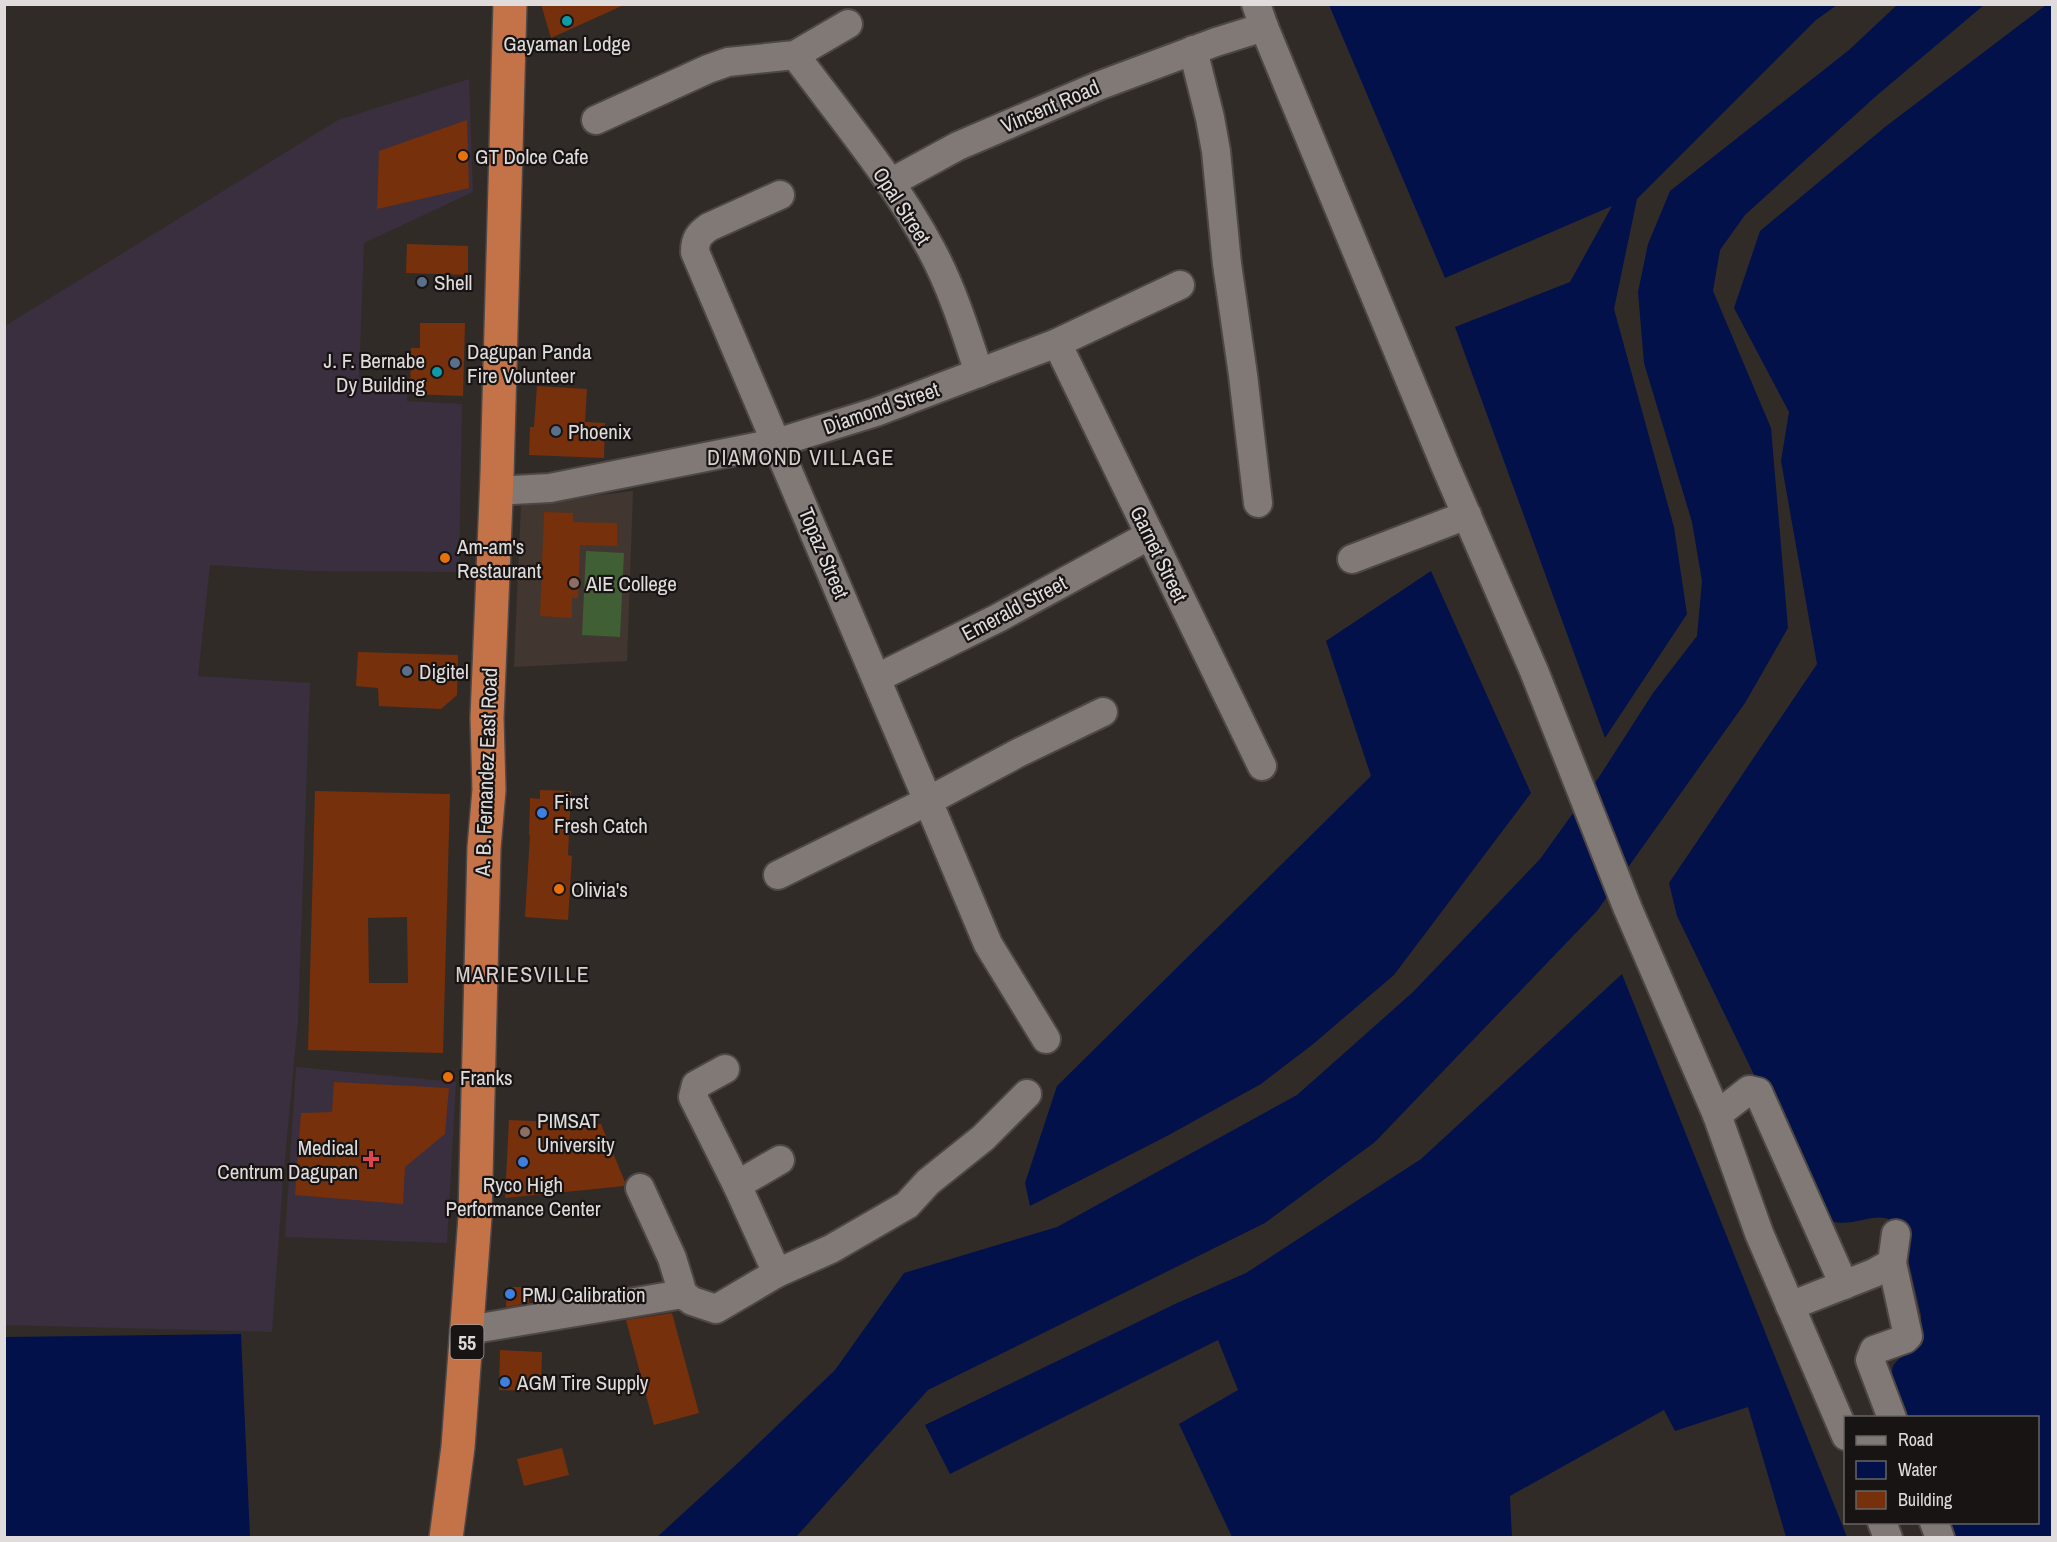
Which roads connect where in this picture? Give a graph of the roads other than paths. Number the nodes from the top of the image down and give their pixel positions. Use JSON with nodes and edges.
{"nodes":[{"id":1,"x":510,"y":4,"type":"edge"},
{"id":2,"x":1260,"y":16,"type":"edge"},
{"id":3,"x":848,"y":24,"type":"dead end"},
{"id":4,"x":1205,"y":46,"type":"junction"},
{"id":5,"x":795,"y":55,"type":"junction"},
{"id":6,"x":596,"y":120,"type":"dead end"},
{"id":7,"x":890,"y":183,"type":"junction"},
{"id":8,"x":780,"y":195,"type":"dead end"},
{"id":9,"x":1180,"y":285,"type":"dead end"},
{"id":10,"x":1057,"y":343,"type":"junction"},
{"id":11,"x":979,"y":372,"type":"junction"},
{"id":12,"x":776,"y":443,"type":"junction"},
{"id":13,"x":496,"y":491,"type":"junction"},
{"id":14,"x":1258,"y":503,"type":"dead end"},
{"id":15,"x":1467,"y":515,"type":"junction"},
{"id":16,"x":1150,"y":535,"type":"junction"},
{"id":17,"x":1352,"y":559,"type":"dead end"},
{"id":18,"x":877,"y":678,"type":"junction"},
{"id":19,"x":1103,"y":712,"type":"dead end"},
{"id":20,"x":1262,"y":766,"type":"dead end"},
{"id":21,"x":928,"y":801,"type":"junction"},
{"id":22,"x":778,"y":875,"type":"dead end"},
{"id":23,"x":1046,"y":1039,"type":"dead end"},
{"id":24,"x":725,"y":1069,"type":"dead end"},
{"id":25,"x":1026,"y":1094,"type":"dead end"},
{"id":26,"x":1717,"y":1115,"type":"junction"},
{"id":27,"x":780,"y":1160,"type":"dead end"},
{"id":28,"x":737,"y":1185,"type":"junction"},
{"id":29,"x":640,"y":1188,"type":"dead end"},
{"id":30,"x":1896,"y":1234,"type":"dead end"},
{"id":31,"x":1892,"y":1263,"type":"junction"},
{"id":32,"x":777,"y":1273,"type":"junction"},
{"id":33,"x":1844,"y":1285,"type":"junction"},
{"id":34,"x":683,"y":1294,"type":"junction"},
{"id":35,"x":1790,"y":1306,"type":"junction"},
{"id":36,"x":468,"y":1330,"type":"junction"},
{"id":37,"x":1891,"y":1416,"type":"edge"},
{"id":38,"x":1844,"y":1434,"type":"edge"},
{"id":39,"x":446,"y":1538,"type":"edge"}],
"edges":[{"from":1,"to":13,"type":"highway","name":"A. B. Fernandez East Road","number":"55"},
{"from":2,"to":4,"type":"street","name":"Vincent Road"},
{"from":2,"to":15,"type":"street"},
{"from":3,"to":5,"type":"street"},
{"from":4,"to":7,"type":"street","name":"Vincent Road"},
{"from":4,"to":14,"type":"street"},
{"from":5,"to":6,"type":"street"},
{"from":5,"to":7,"type":"street","name":"Opal Street"},
{"from":7,"to":11,"type":"street","name":"Opal Street"},
{"from":8,"to":12,"type":"street","name":"Topaz Street"},
{"from":9,"to":10,"type":"street","name":"Diamond Street"},
{"from":10,"to":11,"type":"street","name":"Diamond Street"},
{"from":10,"to":16,"type":"street","name":"Garnet Street"},
{"from":11,"to":12,"type":"street","name":"Diamond Street"},
{"from":12,"to":13,"type":"street","name":"Diamond Street"},
{"from":12,"to":18,"type":"street","name":"Topaz Street"},
{"from":13,"to":36,"type":"highway","name":"A. B. Fernandez East Road","number":"55"},
{"from":15,"to":17,"type":"street"},
{"from":15,"to":26,"type":"street"},
{"from":16,"to":18,"type":"street","name":"Emerald Street"},
{"from":16,"to":20,"type":"street","name":"Garnet Street"},
{"from":18,"to":21,"type":"street","name":"Topaz Street"},
{"from":19,"to":21,"type":"street"},
{"from":21,"to":22,"type":"street"},
{"from":21,"to":23,"type":"street","name":"Topaz Street"},
{"from":24,"to":28,"type":"street"},
{"from":25,"to":32,"type":"street"},
{"from":26,"to":33,"type":"street"},
{"from":26,"to":35,"type":"street"},
{"from":27,"to":28,"type":"street"},
{"from":28,"to":32,"type":"street"},
{"from":29,"to":34,"type":"street"},
{"from":30,"to":31,"type":"street"},
{"from":31,"to":33,"type":"street"},
{"from":31,"to":37,"type":"street"},
{"from":32,"to":34,"type":"street"},
{"from":33,"to":35,"type":"street"},
{"from":34,"to":36,"type":"street"},
{"from":35,"to":38,"type":"street"},
{"from":36,"to":39,"type":"highway","name":"A. B. Fernandez East Road","number":"55"}]}
